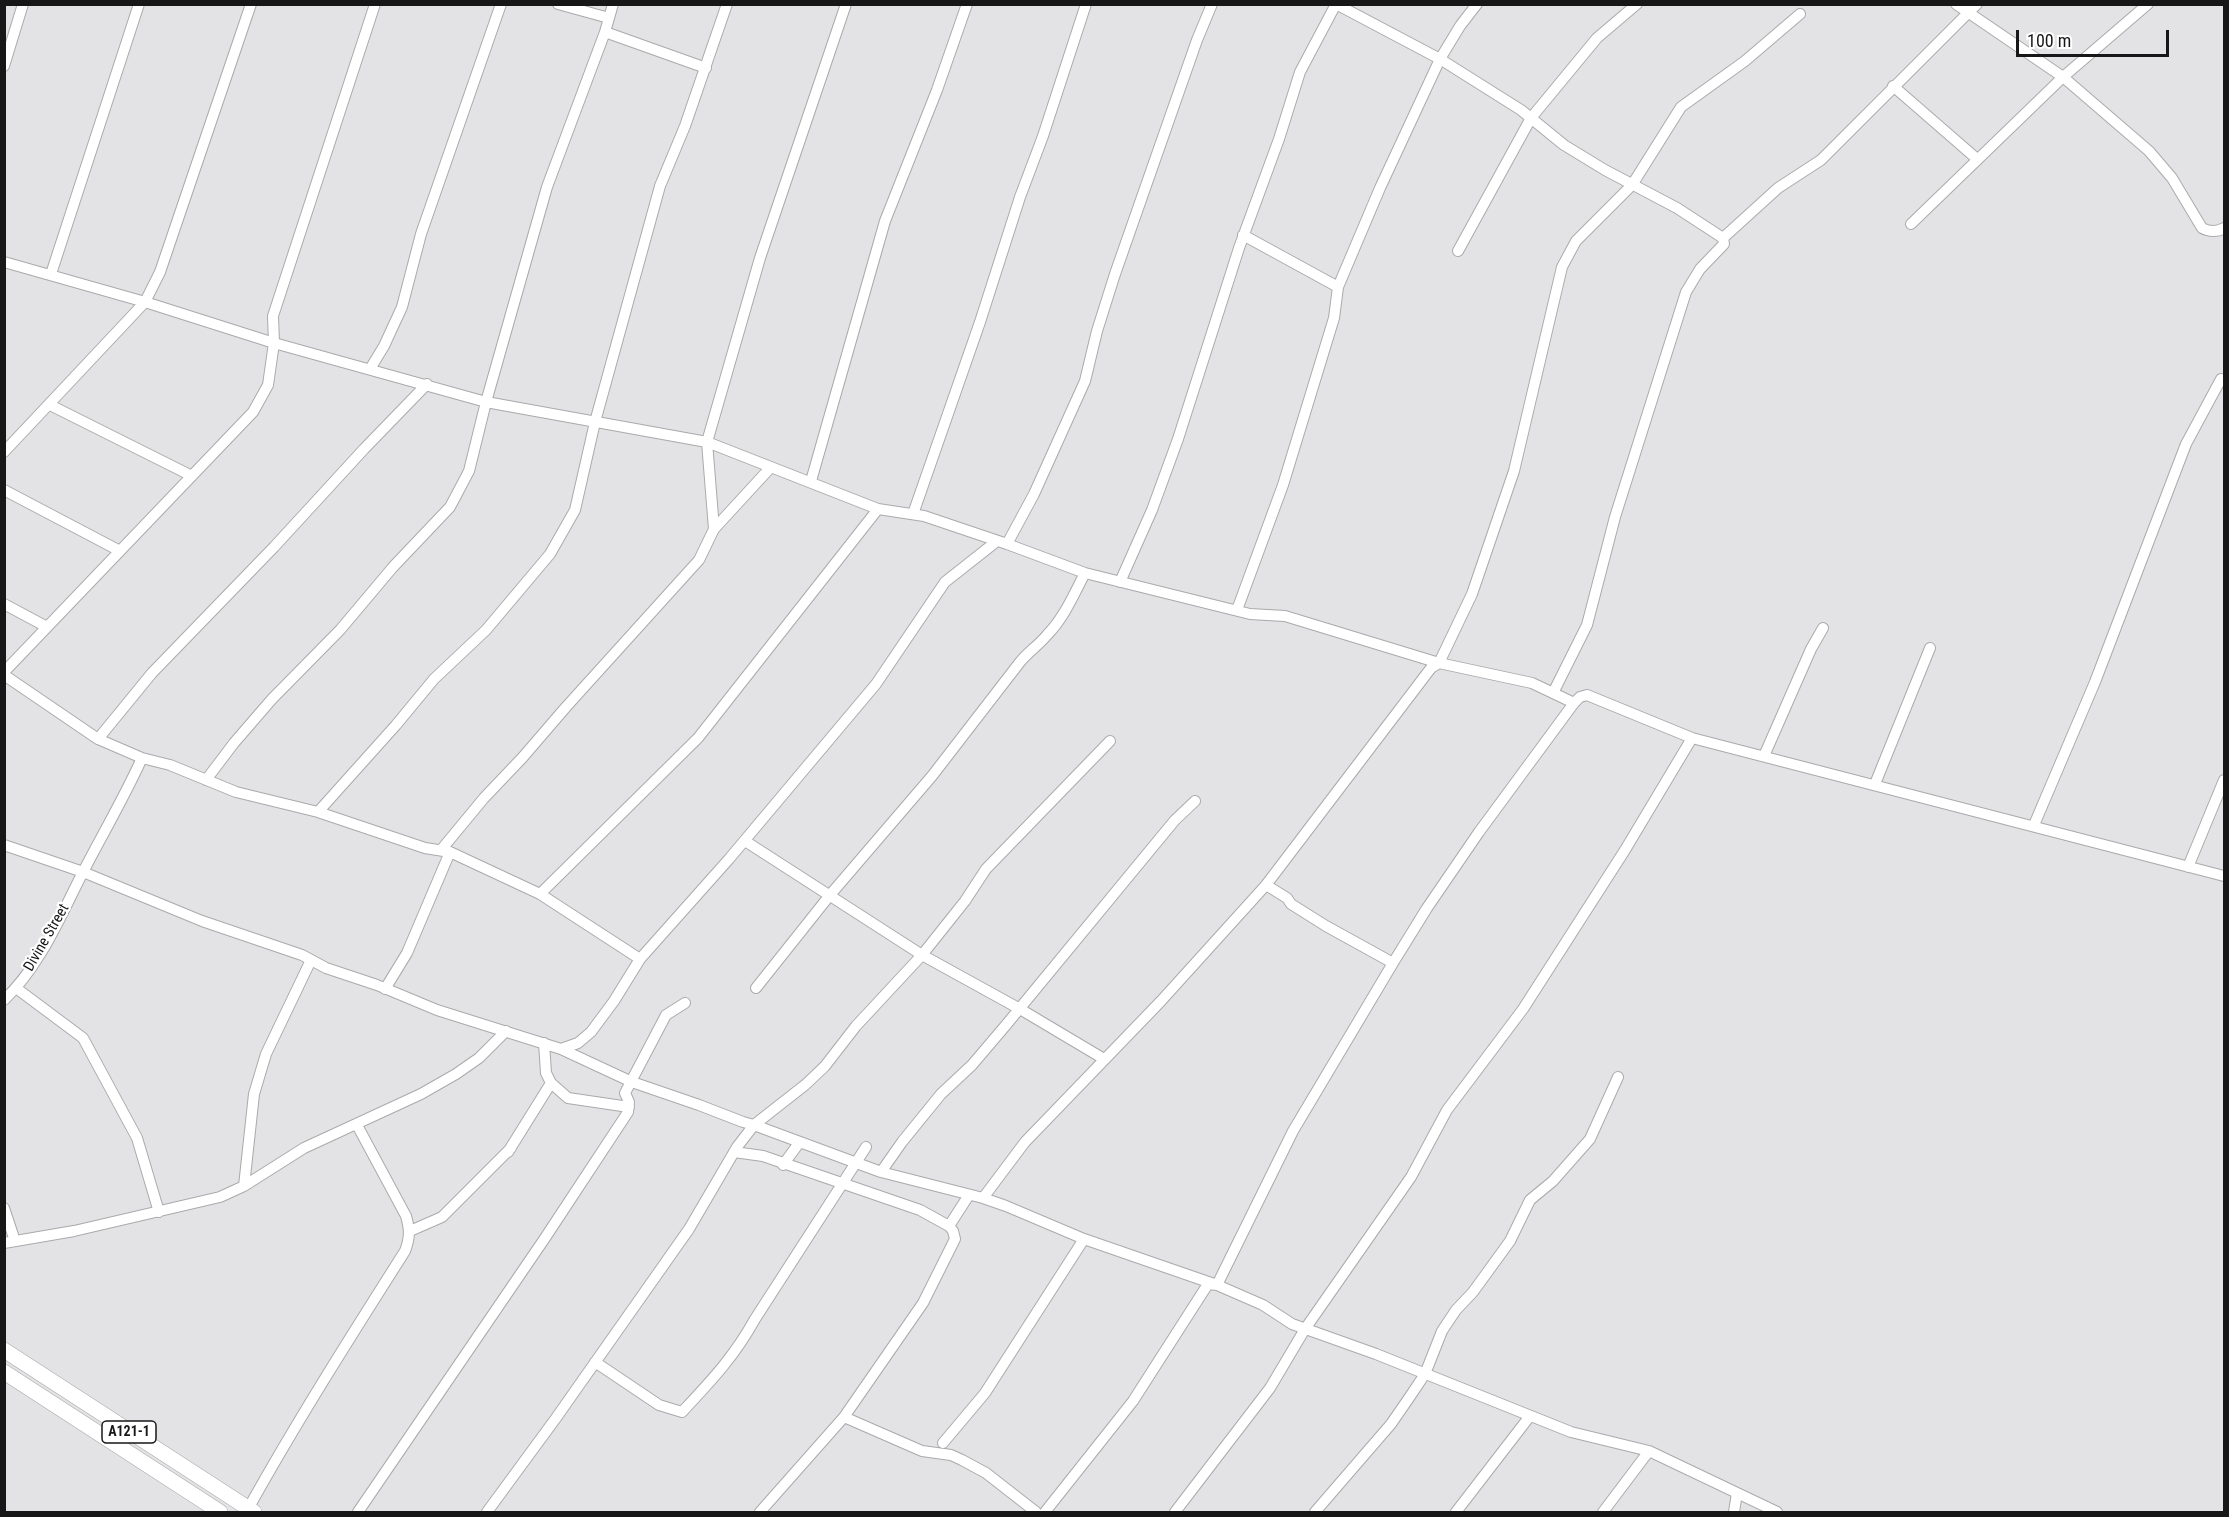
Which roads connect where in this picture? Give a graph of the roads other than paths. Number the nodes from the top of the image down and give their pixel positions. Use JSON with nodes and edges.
{"nodes":[{"id":1,"x":23,"y":4,"type":"edge"},
{"id":2,"x":139,"y":4,"type":"edge"},
{"id":3,"x":251,"y":4,"type":"edge"},
{"id":4,"x":375,"y":4,"type":"edge"},
{"id":5,"x":501,"y":4,"type":"edge"},
{"id":6,"x":558,"y":4,"type":"edge"},
{"id":7,"x":613,"y":4,"type":"edge"},
{"id":8,"x":727,"y":4,"type":"edge"},
{"id":9,"x":846,"y":4,"type":"edge"},
{"id":10,"x":968,"y":4,"type":"edge"},
{"id":11,"x":1086,"y":4,"type":"edge"},
{"id":12,"x":1212,"y":4,"type":"edge"},
{"id":13,"x":1336,"y":4,"type":"edge"},
{"id":14,"x":1477,"y":4,"type":"edge"},
{"id":15,"x":1638,"y":4,"type":"edge"},
{"id":16,"x":1956,"y":4,"type":"edge"},
{"id":17,"x":1977,"y":4,"type":"edge"},
{"id":18,"x":2148,"y":4,"type":"edge"},
{"id":19,"x":1967,"y":13,"type":"junction"},
{"id":20,"x":1800,"y":14,"type":"dead end"},
{"id":21,"x":609,"y":18,"type":"junction"},
{"id":22,"x":605,"y":32,"type":"junction"},
{"id":23,"x":1440,"y":59,"type":"junction"},
{"id":24,"x":4,"y":66,"type":"edge"},
{"id":25,"x":706,"y":68,"type":"junction"},
{"id":26,"x":2063,"y":77,"type":"junction"},
{"id":27,"x":1893,"y":87,"type":"junction"},
{"id":28,"x":1531,"y":118,"type":"junction"},
{"id":29,"x":1977,"y":159,"type":"junction"},
{"id":30,"x":1632,"y":185,"type":"junction"},
{"id":31,"x":1911,"y":224,"type":"dead end"},
{"id":32,"x":2224,"y":228,"type":"edge"},
{"id":33,"x":1243,"y":235,"type":"junction"},
{"id":34,"x":1723,"y":238,"type":"junction"},
{"id":35,"x":1458,"y":251,"type":"dead end"},
{"id":36,"x":4,"y":262,"type":"edge"},
{"id":37,"x":51,"y":274,"type":"junction"},
{"id":38,"x":1338,"y":287,"type":"junction"},
{"id":39,"x":145,"y":302,"type":"junction"},
{"id":40,"x":274,"y":343,"type":"junction"},
{"id":41,"x":370,"y":369,"type":"junction"},
{"id":42,"x":2221,"y":379,"type":"dead end"},
{"id":43,"x":427,"y":384,"type":"junction"},
{"id":44,"x":486,"y":402,"type":"junction"},
{"id":45,"x":50,"y":405,"type":"junction"},
{"id":46,"x":595,"y":422,"type":"junction"},
{"id":47,"x":707,"y":442,"type":"junction"},
{"id":48,"x":4,"y":452,"type":"edge"},
{"id":49,"x":771,"y":467,"type":"junction"},
{"id":50,"x":192,"y":476,"type":"junction"},
{"id":51,"x":811,"y":481,"type":"junction"},
{"id":52,"x":4,"y":490,"type":"edge"},
{"id":53,"x":878,"y":508,"type":"junction"},
{"id":54,"x":913,"y":514,"type":"junction"},
{"id":55,"x":714,"y":529,"type":"junction"},
{"id":56,"x":1002,"y":542,"type":"junction"},
{"id":57,"x":120,"y":550,"type":"junction"},
{"id":58,"x":1085,"y":573,"type":"junction"},
{"id":59,"x":1120,"y":582,"type":"junction"},
{"id":60,"x":4,"y":604,"type":"edge"},
{"id":61,"x":1237,"y":610,"type":"junction"},
{"id":62,"x":47,"y":627,"type":"junction"},
{"id":63,"x":1823,"y":628,"type":"dead end"},
{"id":64,"x":1930,"y":648,"type":"dead end"},
{"id":65,"x":1439,"y":663,"type":"junction"},
{"id":66,"x":4,"y":673,"type":"edge"},
{"id":67,"x":1553,"y":693,"type":"junction"},
{"id":68,"x":1574,"y":703,"type":"junction"},
{"id":69,"x":1692,"y":738,"type":"junction"},
{"id":70,"x":98,"y":739,"type":"junction"},
{"id":71,"x":1110,"y":741,"type":"dead end"},
{"id":72,"x":1764,"y":756,"type":"junction"},
{"id":73,"x":142,"y":758,"type":"junction"},
{"id":74,"x":206,"y":780,"type":"junction"},
{"id":75,"x":2224,"y":780,"type":"edge"},
{"id":76,"x":1875,"y":784,"type":"junction"},
{"id":77,"x":1195,"y":801,"type":"dead end"},
{"id":78,"x":318,"y":812,"type":"junction"},
{"id":79,"x":2034,"y":825,"type":"junction"},
{"id":80,"x":745,"y":841,"type":"junction"},
{"id":81,"x":4,"y":845,"type":"edge"},
{"id":82,"x":445,"y":851,"type":"junction"},
{"id":83,"x":2188,"y":867,"type":"junction"},
{"id":84,"x":83,"y":872,"type":"junction"},
{"id":85,"x":2224,"y":876,"type":"edge"},
{"id":86,"x":1266,"y":885,"type":"junction"},
{"id":87,"x":540,"y":894,"type":"junction"},
{"id":88,"x":830,"y":895,"type":"junction"},
{"id":89,"x":922,"y":955,"type":"junction"},
{"id":90,"x":640,"y":959,"type":"junction"},
{"id":91,"x":311,"y":960,"type":"junction"},
{"id":92,"x":1393,"y":963,"type":"junction"},
{"id":93,"x":16,"y":988,"type":"junction"},
{"id":94,"x":756,"y":988,"type":"dead end"},
{"id":95,"x":385,"y":989,"type":"junction"},
{"id":96,"x":4,"y":1000,"type":"edge"},
{"id":97,"x":685,"y":1004,"type":"dead end"},
{"id":98,"x":1020,"y":1009,"type":"junction"},
{"id":99,"x":506,"y":1031,"type":"junction"},
{"id":100,"x":544,"y":1043,"type":"junction"},
{"id":101,"x":561,"y":1049,"type":"junction"},
{"id":102,"x":1104,"y":1059,"type":"junction"},
{"id":103,"x":1618,"y":1077,"type":"dead end"},
{"id":104,"x":632,"y":1082,"type":"junction"},
{"id":105,"x":551,"y":1083,"type":"junction"},
{"id":106,"x":625,"y":1093,"type":"junction"},
{"id":107,"x":615,"y":1105,"type":"junction"},
{"id":108,"x":629,"y":1107,"type":"junction"},
{"id":109,"x":357,"y":1125,"type":"junction"},
{"id":110,"x":754,"y":1125,"type":"junction"},
{"id":111,"x":799,"y":1143,"type":"junction"},
{"id":112,"x":866,"y":1147,"type":"junction"},
{"id":113,"x":511,"y":1148,"type":"junction"},
{"id":114,"x":734,"y":1152,"type":"junction"},
{"id":115,"x":855,"y":1163,"type":"junction"},
{"id":116,"x":783,"y":1165,"type":"junction"},
{"id":117,"x":498,"y":1169,"type":"dead end"},
{"id":118,"x":881,"y":1172,"type":"junction"},
{"id":119,"x":844,"y":1185,"type":"junction"},
{"id":120,"x":244,"y":1186,"type":"junction"},
{"id":121,"x":969,"y":1195,"type":"junction"},
{"id":122,"x":983,"y":1198,"type":"junction"},
{"id":123,"x":4,"y":1208,"type":"edge"},
{"id":124,"x":159,"y":1212,"type":"junction"},
{"id":125,"x":949,"y":1226,"type":"junction"},
{"id":126,"x":410,"y":1231,"type":"junction"},
{"id":127,"x":1084,"y":1239,"type":"junction"},
{"id":128,"x":10,"y":1242,"type":"edge"},
{"id":129,"x":1217,"y":1285,"type":"junction"},
{"id":130,"x":768,"y":1310,"type":"dead end"},
{"id":131,"x":1305,"y":1329,"type":"junction"},
{"id":132,"x":4,"y":1350,"type":"edge"},
{"id":133,"x":595,"y":1362,"type":"junction"},
{"id":134,"x":4,"y":1372,"type":"edge"},
{"id":135,"x":1425,"y":1374,"type":"junction"},
{"id":136,"x":1530,"y":1416,"type":"junction"},
{"id":137,"x":844,"y":1417,"type":"junction"},
{"id":138,"x":943,"y":1443,"type":"dead end"},
{"id":139,"x":1649,"y":1451,"type":"junction"},
{"id":140,"x":1737,"y":1493,"type":"junction"},
{"id":141,"x":251,"y":1511,"type":"edge"},
{"id":142,"x":220,"y":1512,"type":"edge"},
{"id":143,"x":358,"y":1512,"type":"edge"},
{"id":144,"x":487,"y":1512,"type":"edge"},
{"id":145,"x":760,"y":1512,"type":"edge"},
{"id":146,"x":1036,"y":1512,"type":"edge"},
{"id":147,"x":1045,"y":1512,"type":"edge"},
{"id":148,"x":1174,"y":1512,"type":"edge"},
{"id":149,"x":1315,"y":1512,"type":"edge"},
{"id":150,"x":1456,"y":1512,"type":"edge"},
{"id":151,"x":1603,"y":1512,"type":"edge"},
{"id":152,"x":1734,"y":1512,"type":"edge"},
{"id":153,"x":1777,"y":1512,"type":"edge"}],
"edges":[{"from":1,"to":24,"type":"street"},
{"from":2,"to":37,"type":"street"},
{"from":3,"to":39,"type":"street"},
{"from":4,"to":40,"type":"street"},
{"from":5,"to":41,"type":"street"},
{"from":6,"to":21,"type":"street"},
{"from":7,"to":21,"type":"street"},
{"from":8,"to":25,"type":"street"},
{"from":9,"to":47,"type":"street"},
{"from":10,"to":51,"type":"street"},
{"from":11,"to":54,"type":"street"},
{"from":12,"to":56,"type":"street"},
{"from":13,"to":23,"type":"street"},
{"from":13,"to":33,"type":"street"},
{"from":14,"to":23,"type":"street"},
{"from":15,"to":28,"type":"street"},
{"from":16,"to":19,"type":"street"},
{"from":17,"to":19,"type":"street"},
{"from":18,"to":26,"type":"street"},
{"from":19,"to":26,"type":"street"},
{"from":19,"to":27,"type":"street"},
{"from":20,"to":30,"type":"street"},
{"from":21,"to":22,"type":"street"},
{"from":22,"to":25,"type":"street"},
{"from":22,"to":44,"type":"street"},
{"from":23,"to":28,"type":"street"},
{"from":23,"to":38,"type":"street"},
{"from":25,"to":46,"type":"street"},
{"from":26,"to":29,"type":"street"},
{"from":26,"to":32,"type":"street"},
{"from":27,"to":29,"type":"street"},
{"from":27,"to":34,"type":"street"},
{"from":28,"to":30,"type":"street"},
{"from":28,"to":35,"type":"street"},
{"from":29,"to":31,"type":"street"},
{"from":30,"to":34,"type":"street"},
{"from":30,"to":65,"type":"street"},
{"from":33,"to":38,"type":"street"},
{"from":33,"to":59,"type":"street"},
{"from":34,"to":67,"type":"street"},
{"from":36,"to":37,"type":"street"},
{"from":37,"to":39,"type":"street"},
{"from":38,"to":61,"type":"street"},
{"from":39,"to":40,"type":"street"},
{"from":39,"to":45,"type":"street"},
{"from":40,"to":41,"type":"street"},
{"from":40,"to":50,"type":"street"},
{"from":41,"to":43,"type":"street"},
{"from":42,"to":79,"type":"street"},
{"from":43,"to":44,"type":"street"},
{"from":43,"to":70,"type":"street"},
{"from":44,"to":46,"type":"street"},
{"from":44,"to":74,"type":"street"},
{"from":45,"to":48,"type":"street"},
{"from":45,"to":50,"type":"street"},
{"from":46,"to":47,"type":"street"},
{"from":46,"to":78,"type":"street"},
{"from":47,"to":49,"type":"street"},
{"from":47,"to":55,"type":"street"},
{"from":49,"to":51,"type":"street"},
{"from":49,"to":55,"type":"street"},
{"from":50,"to":57,"type":"street"},
{"from":51,"to":53,"type":"street"},
{"from":52,"to":57,"type":"street"},
{"from":53,"to":54,"type":"street"},
{"from":53,"to":87,"type":"street"},
{"from":54,"to":56,"type":"street"},
{"from":55,"to":82,"type":"street"},
{"from":56,"to":58,"type":"street"},
{"from":56,"to":80,"type":"street"},
{"from":57,"to":62,"type":"street"},
{"from":58,"to":59,"type":"street"},
{"from":58,"to":88,"type":"street"},
{"from":59,"to":61,"type":"street"},
{"from":60,"to":62,"type":"street"},
{"from":61,"to":65,"type":"street"},
{"from":62,"to":66,"type":"street"},
{"from":63,"to":72,"type":"street"},
{"from":64,"to":76,"type":"street"},
{"from":65,"to":67,"type":"street"},
{"from":65,"to":86,"type":"street"},
{"from":66,"to":70,"type":"street"},
{"from":67,"to":68,"type":"street"},
{"from":68,"to":69,"type":"street"},
{"from":68,"to":92,"type":"street"},
{"from":69,"to":72,"type":"street"},
{"from":69,"to":131,"type":"street"},
{"from":70,"to":73,"type":"street"},
{"from":71,"to":89,"type":"street"},
{"from":72,"to":76,"type":"street"},
{"from":73,"to":74,"type":"street"},
{"from":73,"to":84,"type":"street","name":"Divine Street"},
{"from":74,"to":78,"type":"street"},
{"from":75,"to":83,"type":"street"},
{"from":76,"to":79,"type":"street"},
{"from":77,"to":98,"type":"street"},
{"from":78,"to":82,"type":"street"},
{"from":79,"to":83,"type":"street"},
{"from":80,"to":88,"type":"street"},
{"from":80,"to":90,"type":"street"},
{"from":81,"to":84,"type":"street"},
{"from":82,"to":87,"type":"street"},
{"from":82,"to":95,"type":"street"},
{"from":83,"to":85,"type":"street"},
{"from":84,"to":91,"type":"street"},
{"from":84,"to":93,"type":"street","name":"Divine Street"},
{"from":86,"to":92,"type":"street"},
{"from":86,"to":102,"type":"street"},
{"from":87,"to":90,"type":"street"},
{"from":88,"to":89,"type":"street"},
{"from":88,"to":94,"type":"street"},
{"from":89,"to":98,"type":"street"},
{"from":89,"to":110,"type":"street"},
{"from":90,"to":101,"type":"street"},
{"from":91,"to":95,"type":"street"},
{"from":91,"to":120,"type":"street"},
{"from":92,"to":129,"type":"street"},
{"from":93,"to":96,"type":"street","name":"Divine Street"},
{"from":93,"to":124,"type":"street"},
{"from":95,"to":99,"type":"street"},
{"from":97,"to":104,"type":"street"},
{"from":98,"to":102,"type":"street"},
{"from":98,"to":118,"type":"street"},
{"from":99,"to":100,"type":"street"},
{"from":99,"to":109,"type":"street"},
{"from":100,"to":101,"type":"street"},
{"from":100,"to":105,"type":"street"},
{"from":101,"to":104,"type":"street"},
{"from":102,"to":122,"type":"street"},
{"from":103,"to":135,"type":"street"},
{"from":104,"to":106,"type":"street"},
{"from":104,"to":110,"type":"street"},
{"from":105,"to":107,"type":"street"},
{"from":105,"to":113,"type":"street"},
{"from":106,"to":107,"type":"street"},
{"from":106,"to":108,"type":"street"},
{"from":107,"to":108,"type":"street"},
{"from":108,"to":143,"type":"street"},
{"from":109,"to":120,"type":"street"},
{"from":109,"to":126,"type":"street"},
{"from":110,"to":111,"type":"street"},
{"from":110,"to":114,"type":"street"},
{"from":111,"to":115,"type":"street"},
{"from":111,"to":116,"type":"street"},
{"from":112,"to":119,"type":"street"},
{"from":112,"to":130,"type":"street"},
{"from":112,"to":133,"type":"street"},
{"from":113,"to":117,"type":"street"},
{"from":113,"to":126,"type":"street"},
{"from":114,"to":116,"type":"street"},
{"from":114,"to":133,"type":"street"},
{"from":115,"to":118,"type":"street"},
{"from":115,"to":119,"type":"street"},
{"from":116,"to":119,"type":"street"},
{"from":118,"to":121,"type":"street"},
{"from":119,"to":125,"type":"street"},
{"from":120,"to":124,"type":"street"},
{"from":121,"to":122,"type":"street"},
{"from":121,"to":125,"type":"street"},
{"from":122,"to":127,"type":"street"},
{"from":123,"to":128,"type":"street"},
{"from":124,"to":128,"type":"street"},
{"from":125,"to":137,"type":"street"},
{"from":126,"to":141,"type":"street"},
{"from":127,"to":129,"type":"street"},
{"from":127,"to":138,"type":"street"},
{"from":129,"to":131,"type":"street"},
{"from":129,"to":147,"type":"street"},
{"from":131,"to":135,"type":"street"},
{"from":131,"to":148,"type":"street"},
{"from":132,"to":141,"type":"highway","number":"A121-1"},
{"from":133,"to":144,"type":"street"},
{"from":134,"to":142,"type":"highway","number":"A121-1"},
{"from":135,"to":136,"type":"street"},
{"from":135,"to":149,"type":"street"},
{"from":136,"to":139,"type":"street"},
{"from":136,"to":150,"type":"street"},
{"from":137,"to":145,"type":"street"},
{"from":137,"to":146,"type":"street"},
{"from":139,"to":140,"type":"street"},
{"from":139,"to":151,"type":"street"},
{"from":140,"to":152,"type":"street"},
{"from":140,"to":153,"type":"street"}]}
